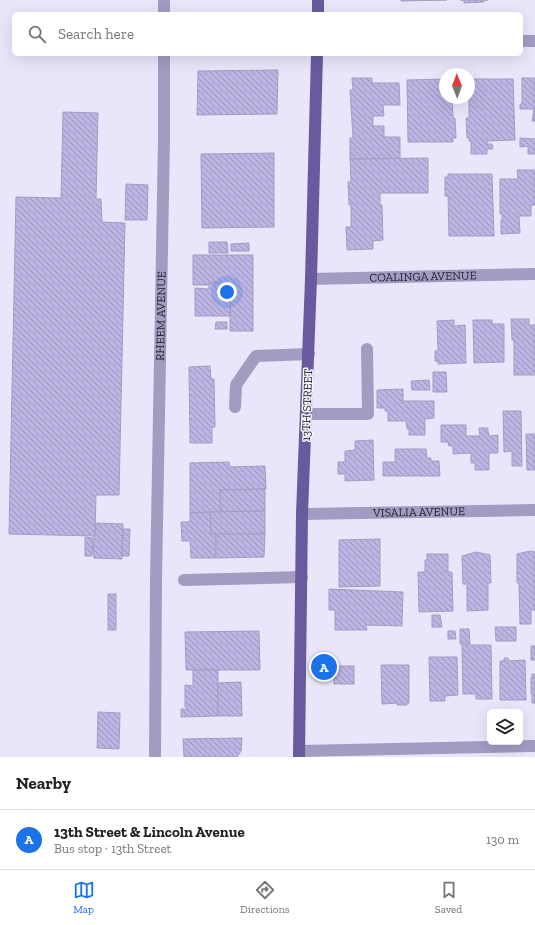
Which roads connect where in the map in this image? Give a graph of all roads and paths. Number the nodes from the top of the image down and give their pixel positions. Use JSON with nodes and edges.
{"nodes":[{"id":1,"x":164,"y":0,"type":"edge"},
{"id":2,"x":318,"y":0,"type":"edge"},
{"id":3,"x":164,"y":12,"type":"edge"},
{"id":4,"x":318,"y":12,"type":"edge"},
{"id":5,"x":523,"y":41,"type":"edge"},
{"id":6,"x":535,"y":41,"type":"edge"},
{"id":7,"x":164,"y":56,"type":"edge"},
{"id":8,"x":317,"y":56,"type":"edge"},
{"id":9,"x":535,"y":274,"type":"edge"},
{"id":10,"x":311,"y":279,"type":"junction"},
{"id":11,"x":367,"y":349,"type":"dead end"},
{"id":12,"x":309,"y":354,"type":"junction"},
{"id":13,"x":235,"y":407,"type":"dead end"},
{"id":14,"x":306,"y":414,"type":"junction"},
{"id":15,"x":535,"y":510,"type":"edge"},
{"id":16,"x":302,"y":514,"type":"junction"},
{"id":17,"x":302,"y":577,"type":"junction"},
{"id":18,"x":184,"y":580,"type":"dead end"},
{"id":19,"x":535,"y":746,"type":"edge"},
{"id":20,"x":408,"y":753,"type":"edge"},
{"id":21,"x":300,"y":754,"type":"edge"},
{"id":22,"x":155,"y":757,"type":"edge"}],
"edges":[{"from":1,"to":3,"type":"street"},
{"from":2,"to":4,"type":"main road"},
{"from":5,"to":6,"type":"street"},
{"from":7,"to":22,"type":"street","name":"RHEEM AVENUE"},
{"from":8,"to":10,"type":"main road","name":"13TH STREET"},
{"from":9,"to":10,"type":"street","name":"COALINGA AVENUE"},
{"from":10,"to":12,"type":"main road","name":"13TH STREET"},
{"from":11,"to":14,"type":"street"},
{"from":12,"to":13,"type":"street"},
{"from":12,"to":14,"type":"main road","name":"13TH STREET"},
{"from":14,"to":16,"type":"main road","name":"13TH STREET"},
{"from":15,"to":16,"type":"street","name":"VISALIA AVENUE"},
{"from":16,"to":17,"type":"main road","name":"13TH STREET"},
{"from":17,"to":18,"type":"street"},
{"from":17,"to":21,"type":"main road","name":"13TH STREET"},
{"from":19,"to":20,"type":"street"},
{"from":20,"to":21,"type":"street"}]}
